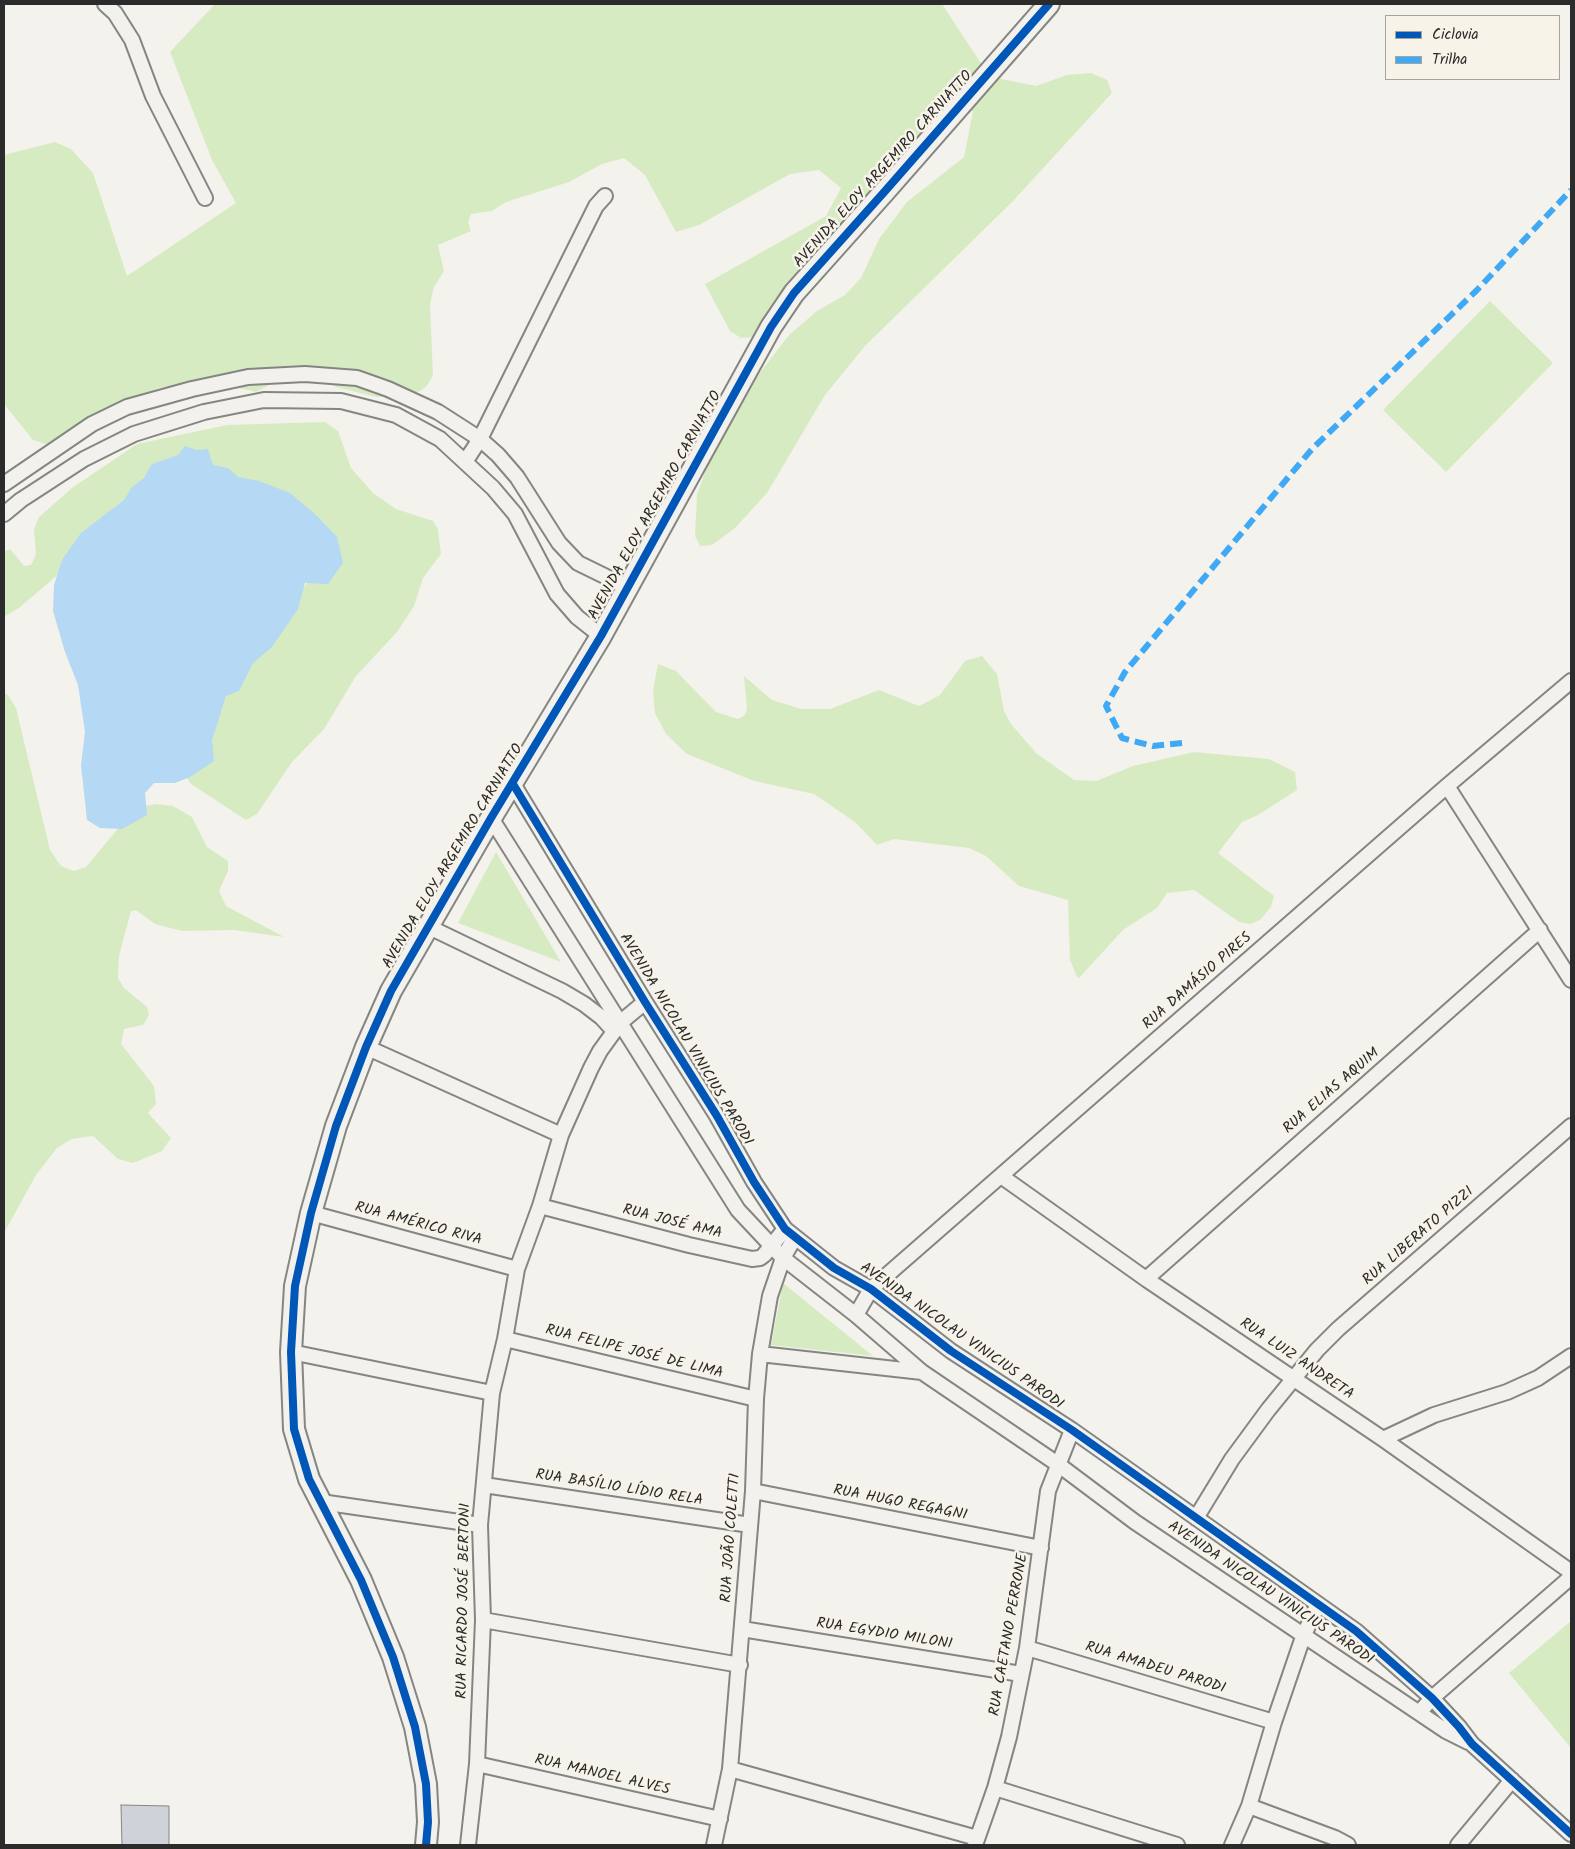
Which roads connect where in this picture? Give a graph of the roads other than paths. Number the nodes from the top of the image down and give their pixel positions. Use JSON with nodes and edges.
{"nodes":[{"id":1,"x":106,"y":4,"type":"edge"},
{"id":2,"x":1049,"y":4,"type":"edge"},
{"id":3,"x":605,"y":196,"type":"dead end"},
{"id":4,"x":205,"y":198,"type":"dead end"},
{"id":5,"x":480,"y":439,"type":"junction"},
{"id":6,"x":465,"y":462,"type":"junction"},
{"id":7,"x":4,"y":484,"type":"edge"},
{"id":8,"x":4,"y":514,"type":"edge"},
{"id":9,"x":627,"y":587,"type":"junction"},
{"id":10,"x":601,"y":636,"type":"junction"},
{"id":11,"x":1571,"y":682,"type":"edge"},
{"id":12,"x":513,"y":784,"type":"junction"},
{"id":13,"x":1447,"y":786,"type":"junction"},
{"id":14,"x":491,"y":818,"type":"junction"},
{"id":15,"x":429,"y":927,"type":"junction"},
{"id":16,"x":1540,"y":930,"type":"junction"},
{"id":17,"x":1571,"y":980,"type":"edge"},
{"id":18,"x":645,"y":1002,"type":"junction"},
{"id":19,"x":618,"y":1027,"type":"junction"},
{"id":20,"x":366,"y":1047,"type":"junction"},
{"id":21,"x":1571,"y":1126,"type":"edge"},
{"id":22,"x":561,"y":1135,"type":"junction"},
{"id":23,"x":1001,"y":1176,"type":"junction"},
{"id":24,"x":540,"y":1206,"type":"junction"},
{"id":25,"x":311,"y":1213,"type":"junction"},
{"id":26,"x":790,"y":1233,"type":"junction"},
{"id":27,"x":771,"y":1247,"type":"junction"},
{"id":28,"x":782,"y":1258,"type":"junction"},
{"id":29,"x":517,"y":1269,"type":"junction"},
{"id":30,"x":1146,"y":1279,"type":"junction"},
{"id":31,"x":871,"y":1289,"type":"junction"},
{"id":32,"x":856,"y":1315,"type":"junction"},
{"id":33,"x":505,"y":1339,"type":"junction"},
{"id":34,"x":291,"y":1352,"type":"junction"},
{"id":35,"x":760,"y":1354,"type":"junction"},
{"id":36,"x":1571,"y":1356,"type":"edge"},
{"id":37,"x":922,"y":1372,"type":"junction"},
{"id":38,"x":1294,"y":1379,"type":"junction"},
{"id":39,"x":492,"y":1393,"type":"junction"},
{"id":40,"x":756,"y":1399,"type":"junction"},
{"id":41,"x":1072,"y":1430,"type":"junction"},
{"id":42,"x":1383,"y":1439,"type":"junction"},
{"id":43,"x":1059,"y":1464,"type":"junction"},
{"id":44,"x":484,"y":1485,"type":"junction"},
{"id":45,"x":753,"y":1491,"type":"junction"},
{"id":46,"x":321,"y":1502,"type":"junction"},
{"id":47,"x":1196,"y":1518,"type":"junction"},
{"id":48,"x":480,"y":1525,"type":"junction"},
{"id":49,"x":750,"y":1525,"type":"junction"},
{"id":50,"x":1041,"y":1548,"type":"junction"},
{"id":51,"x":1571,"y":1572,"type":"edge"},
{"id":52,"x":1571,"y":1577,"type":"edge"},
{"id":53,"x":1318,"y":1604,"type":"junction"},
{"id":54,"x":483,"y":1620,"type":"junction"},
{"id":55,"x":742,"y":1629,"type":"junction"},
{"id":56,"x":1303,"y":1636,"type":"junction"},
{"id":57,"x":1027,"y":1648,"type":"junction"},
{"id":58,"x":740,"y":1665,"type":"junction"},
{"id":59,"x":1021,"y":1674,"type":"junction"},
{"id":60,"x":1432,"y":1698,"type":"junction"},
{"id":61,"x":1419,"y":1713,"type":"junction"},
{"id":62,"x":1274,"y":1722,"type":"junction"},
{"id":63,"x":1472,"y":1744,"type":"junction"},
{"id":64,"x":477,"y":1764,"type":"junction"},
{"id":65,"x":730,"y":1769,"type":"junction"},
{"id":66,"x":1512,"y":1780,"type":"junction"},
{"id":67,"x":995,"y":1788,"type":"junction"},
{"id":68,"x":1250,"y":1806,"type":"junction"},
{"id":69,"x":720,"y":1819,"type":"junction"},
{"id":70,"x":1571,"y":1834,"type":"edge"},
{"id":71,"x":976,"y":1842,"type":"edge"},
{"id":72,"x":426,"y":1845,"type":"edge"},
{"id":73,"x":468,"y":1845,"type":"edge"},
{"id":74,"x":714,"y":1845,"type":"edge"},
{"id":75,"x":1177,"y":1845,"type":"edge"},
{"id":76,"x":1232,"y":1845,"type":"edge"},
{"id":77,"x":1348,"y":1845,"type":"edge"},
{"id":78,"x":1458,"y":1845,"type":"edge"}],
"edges":[{"from":1,"to":4,"type":"street"},
{"from":2,"to":9,"type":"street","name":"AVENIDA ELOY ARGEMIRO CARNIATTO"},
{"from":3,"to":5,"type":"street"},
{"from":5,"to":6,"type":"street"},
{"from":5,"to":7,"type":"street"},
{"from":5,"to":9,"type":"street"},
{"from":6,"to":8,"type":"street"},
{"from":6,"to":10,"type":"street"},
{"from":9,"to":10,"type":"street","name":"AVENIDA ELOY ARGEMIRO CARNIATTO"},
{"from":10,"to":12,"type":"street","name":"AVENIDA ELOY ARGEMIRO CARNIATTO"},
{"from":11,"to":13,"type":"street","name":"RUA DAMÁSIO PIRES"},
{"from":12,"to":14,"type":"street","name":"AVENIDA ELOY ARGEMIRO CARNIATTO"},
{"from":12,"to":18,"type":"street","name":"AVENIDA NICOLAU VINICIUS PARODI"},
{"from":13,"to":16,"type":"street"},
{"from":13,"to":23,"type":"street","name":"RUA DAMÁSIO PIRES"},
{"from":14,"to":15,"type":"street","name":"AVENIDA ELOY ARGEMIRO CARNIATTO"},
{"from":14,"to":19,"type":"street","name":"AVENIDA NICOLAU VINICIUS PARODI"},
{"from":15,"to":19,"type":"street"},
{"from":15,"to":20,"type":"street","name":"AVENIDA ELOY ARGEMIRO CARNIATTO"},
{"from":16,"to":17,"type":"street"},
{"from":16,"to":30,"type":"street","name":"RUA ELIAS AQUIM"},
{"from":18,"to":19,"type":"street","name":"RUA RICARDO JOSÉ BERTONI"},
{"from":18,"to":26,"type":"street","name":"AVENIDA NICOLAU VINICIUS PARODI"},
{"from":19,"to":22,"type":"street","name":"RUA RICARDO JOSÉ BERTONI"},
{"from":19,"to":27,"type":"street","name":"AVENIDA NICOLAU VINICIUS PARODI"},
{"from":20,"to":22,"type":"street"},
{"from":20,"to":25,"type":"street","name":"AVENIDA ELOY ARGEMIRO CARNIATTO"},
{"from":21,"to":38,"type":"street","name":"RUA LIBERATO PIZZI"},
{"from":22,"to":24,"type":"street","name":"RUA RICARDO JOSÉ BERTONI"},
{"from":23,"to":30,"type":"street","name":"RUA LUIZ ANDRETA"},
{"from":23,"to":31,"type":"street","name":"RUA DAMÁSIO PIRES"},
{"from":24,"to":27,"type":"street","name":"RUA JOSÉ AMA"},
{"from":24,"to":29,"type":"street","name":"RUA RICARDO JOSÉ BERTONI"},
{"from":25,"to":29,"type":"street","name":"RUA AMÉRICO RIVA"},
{"from":25,"to":34,"type":"street","name":"AVENIDA ELOY ARGEMIRO CARNIATTO"},
{"from":26,"to":27,"type":"street","name":"RUA JOSÉ AMA"},
{"from":26,"to":28,"type":"street","name":"RUA JOÃO COLETTI"},
{"from":26,"to":31,"type":"street","name":"AVENIDA NICOLAU VINICIUS PARODI"},
{"from":27,"to":28,"type":"street","name":"AVENIDA NICOLAU VINICIUS PARODI"},
{"from":28,"to":32,"type":"street","name":"AVENIDA NICOLAU VINICIUS PARODI"},
{"from":28,"to":35,"type":"street","name":"RUA JOÃO COLETTI"},
{"from":29,"to":33,"type":"street","name":"RUA RICARDO JOSÉ BERTONI"},
{"from":30,"to":38,"type":"street","name":"RUA LUIZ ANDRETA"},
{"from":31,"to":32,"type":"street","name":"RUA DAMÁSIO PIRES"},
{"from":31,"to":41,"type":"street","name":"AVENIDA NICOLAU VINICIUS PARODI"},
{"from":32,"to":37,"type":"street","name":"AVENIDA NICOLAU VINICIUS PARODI"},
{"from":33,"to":39,"type":"street","name":"RUA RICARDO JOSÉ BERTONI"},
{"from":33,"to":40,"type":"street","name":"RUA FELIPE JOSÉ DE LIMA"},
{"from":34,"to":39,"type":"street"},
{"from":34,"to":46,"type":"street","name":"AVENIDA ELOY ARGEMIRO CARNIATTO"},
{"from":35,"to":37,"type":"street"},
{"from":35,"to":40,"type":"street","name":"RUA JOÃO COLETTI"},
{"from":36,"to":42,"type":"street"},
{"from":37,"to":43,"type":"street","name":"AVENIDA NICOLAU VINICIUS PARODI"},
{"from":38,"to":42,"type":"street","name":"RUA LUIZ ANDRETA"},
{"from":38,"to":47,"type":"street","name":"RUA LIBERATO PIZZI"},
{"from":39,"to":44,"type":"street","name":"RUA RICARDO JOSÉ BERTONI"},
{"from":40,"to":45,"type":"street","name":"RUA JOÃO COLETTI"},
{"from":41,"to":43,"type":"street","name":"RUA CAETANO PERRONE"},
{"from":41,"to":47,"type":"street","name":"AVENIDA NICOLAU VINICIUS PARODI"},
{"from":42,"to":51,"type":"street","name":"RUA LUIZ ANDRETA"},
{"from":43,"to":50,"type":"street","name":"RUA CAETANO PERRONE"},
{"from":43,"to":56,"type":"street","name":"AVENIDA NICOLAU VINICIUS PARODI"},
{"from":44,"to":48,"type":"street","name":"RUA RICARDO JOSÉ BERTONI"},
{"from":44,"to":49,"type":"street","name":"RUA BASÍLIO LÍDIO RELA"},
{"from":45,"to":49,"type":"street","name":"RUA JOÃO COLETTI"},
{"from":45,"to":50,"type":"street","name":"RUA HUGO REGAGNI"},
{"from":46,"to":48,"type":"street"},
{"from":46,"to":72,"type":"street","name":"AVENIDA ELOY ARGEMIRO CARNIATTO"},
{"from":47,"to":53,"type":"street","name":"AVENIDA NICOLAU VINICIUS PARODI"},
{"from":48,"to":54,"type":"street","name":"RUA RICARDO JOSÉ BERTONI"},
{"from":49,"to":55,"type":"street","name":"RUA JOÃO COLETTI"},
{"from":50,"to":57,"type":"street","name":"RUA CAETANO PERRONE"},
{"from":52,"to":60,"type":"street"},
{"from":53,"to":56,"type":"street"},
{"from":53,"to":60,"type":"street","name":"AVENIDA NICOLAU VINICIUS PARODI"},
{"from":54,"to":58,"type":"street"},
{"from":54,"to":64,"type":"street","name":"RUA RICARDO JOSÉ BERTONI"},
{"from":55,"to":58,"type":"street","name":"RUA JOÃO COLETTI"},
{"from":55,"to":59,"type":"street","name":"RUA EGYDIO MILONI"},
{"from":56,"to":61,"type":"street","name":"AVENIDA NICOLAU VINICIUS PARODI"},
{"from":56,"to":62,"type":"street"},
{"from":57,"to":59,"type":"street","name":"RUA CAETANO PERRONE"},
{"from":57,"to":62,"type":"street","name":"RUA AMADEU PARODI"},
{"from":58,"to":65,"type":"street","name":"RUA JOÃO COLETTI"},
{"from":59,"to":67,"type":"street","name":"RUA CAETANO PERRONE"},
{"from":60,"to":61,"type":"street"},
{"from":60,"to":63,"type":"street","name":"AVENIDA NICOLAU VINICIUS PARODI"},
{"from":61,"to":63,"type":"street","name":"AVENIDA NICOLAU VINICIUS PARODI"},
{"from":62,"to":68,"type":"street"},
{"from":63,"to":66,"type":"street","name":"AVENIDA NICOLAU VINICIUS PARODI"},
{"from":64,"to":69,"type":"street","name":"RUA MANOEL ALVES"},
{"from":64,"to":73,"type":"street","name":"RUA RICARDO JOSÉ BERTONI"},
{"from":65,"to":69,"type":"street","name":"RUA JOÃO COLETTI"},
{"from":65,"to":71,"type":"street"},
{"from":66,"to":70,"type":"street","name":"AVENIDA NICOLAU VINICIUS PARODI"},
{"from":66,"to":78,"type":"street"},
{"from":67,"to":71,"type":"street","name":"RUA CAETANO PERRONE"},
{"from":67,"to":75,"type":"street"},
{"from":68,"to":76,"type":"street"},
{"from":68,"to":77,"type":"street"},
{"from":69,"to":74,"type":"street","name":"RUA JOÃO COLETTI"}]}
